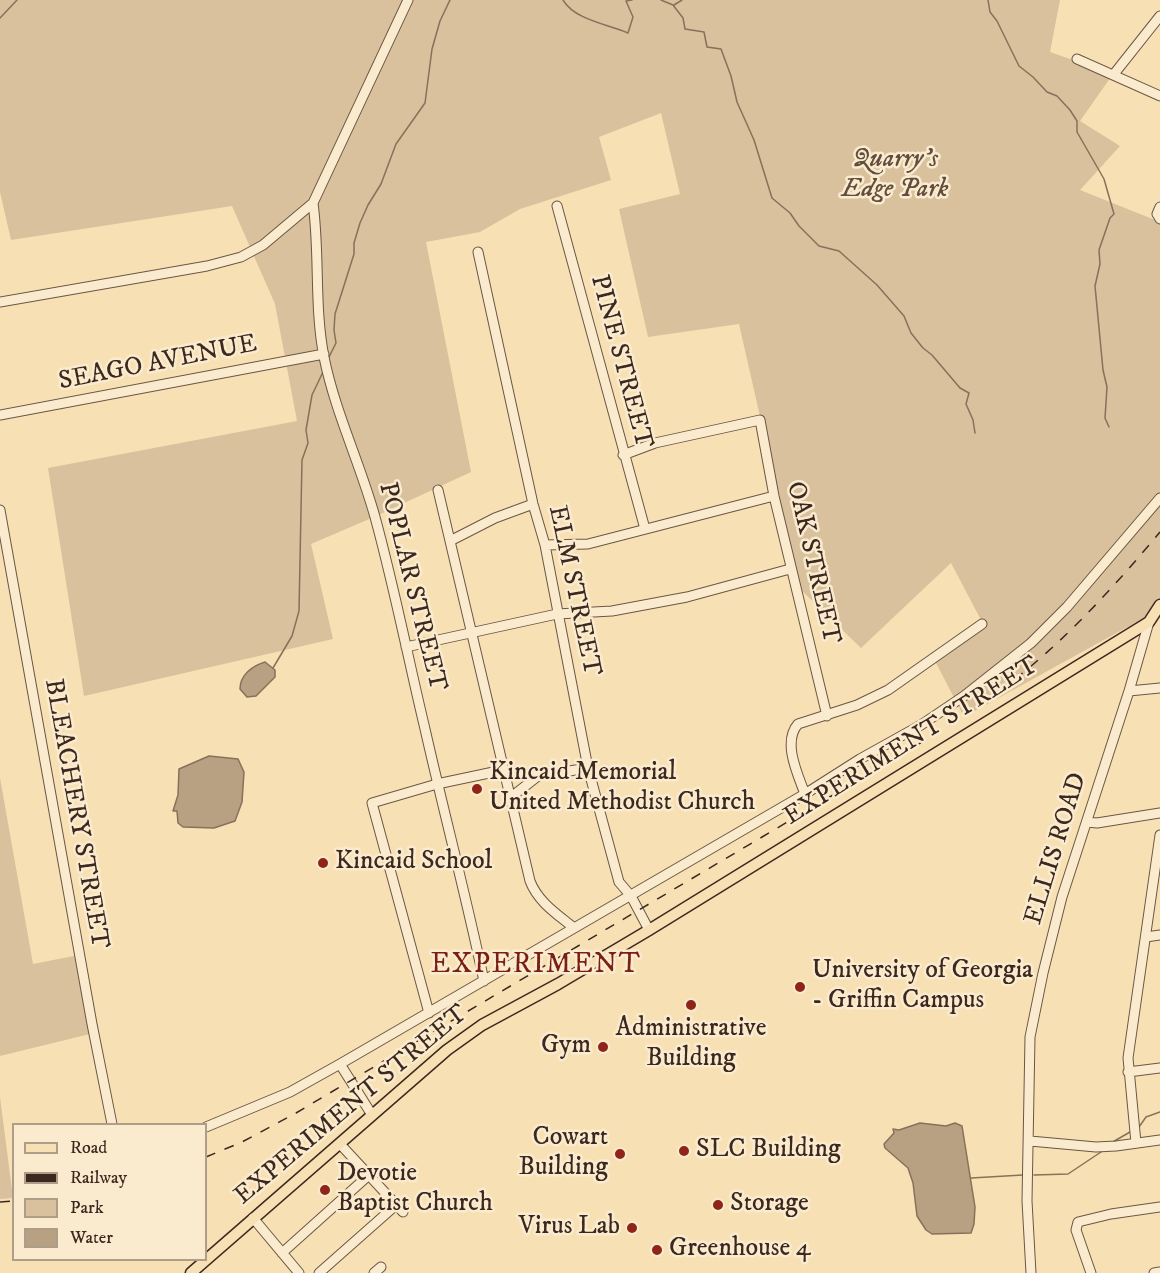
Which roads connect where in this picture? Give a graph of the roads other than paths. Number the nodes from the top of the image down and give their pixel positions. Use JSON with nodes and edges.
{"nodes":[{"id":1,"x":408,"y":0,"type":"edge"},
{"id":2,"x":1160,"y":16,"type":"edge"},
{"id":3,"x":1077,"y":59,"type":"dead end"},
{"id":4,"x":1114,"y":74,"type":"junction"},
{"id":5,"x":1160,"y":96,"type":"edge"},
{"id":6,"x":313,"y":203,"type":"junction"},
{"id":7,"x":557,"y":206,"type":"dead end"},
{"id":8,"x":478,"y":252,"type":"dead end"},
{"id":9,"x":0,"y":302,"type":"edge"},
{"id":10,"x":324,"y":354,"type":"junction"},
{"id":11,"x":0,"y":415,"type":"edge"},
{"id":12,"x":623,"y":455,"type":"junction"},
{"id":13,"x":438,"y":490,"type":"dead end"},
{"id":14,"x":774,"y":496,"type":"junction"},
{"id":15,"x":1160,"y":498,"type":"edge"},
{"id":16,"x":533,"y":504,"type":"junction"},
{"id":17,"x":0,"y":510,"type":"edge"},
{"id":18,"x":645,"y":529,"type":"junction"},
{"id":19,"x":450,"y":542,"type":"junction"},
{"id":20,"x":545,"y":545,"type":"junction"},
{"id":21,"x":790,"y":569,"type":"junction"},
{"id":22,"x":1160,"y":605,"type":"edge"},
{"id":23,"x":557,"y":614,"type":"junction"},
{"id":24,"x":1149,"y":622,"type":"junction"},
{"id":25,"x":982,"y":624,"type":"dead end"},
{"id":26,"x":470,"y":632,"type":"junction"},
{"id":27,"x":406,"y":647,"type":"junction"},
{"id":28,"x":1160,"y":688,"type":"edge"},
{"id":29,"x":1129,"y":691,"type":"junction"},
{"id":30,"x":827,"y":716,"type":"junction"},
{"id":31,"x":588,"y":768,"type":"junction"},
{"id":32,"x":503,"y":770,"type":"junction"},
{"id":33,"x":538,"y":776,"type":"junction"},
{"id":34,"x":437,"y":784,"type":"junction"},
{"id":35,"x":805,"y":795,"type":"junction"},
{"id":36,"x":510,"y":798,"type":"junction"},
{"id":37,"x":1160,"y":813,"type":"edge"},
{"id":38,"x":1087,"y":822,"type":"junction"},
{"id":39,"x":1160,"y":835,"type":"edge"},
{"id":40,"x":631,"y":895,"type":"junction"},
{"id":41,"x":574,"y":928,"type":"junction"},
{"id":42,"x":649,"y":930,"type":"junction"},
{"id":43,"x":1160,"y":935,"type":"edge"},
{"id":44,"x":1146,"y":937,"type":"junction"},
{"id":45,"x":484,"y":981,"type":"junction"},
{"id":46,"x":429,"y":1013,"type":"junction"},
{"id":47,"x":340,"y":1064,"type":"junction"},
{"id":48,"x":1160,"y":1068,"type":"edge"},
{"id":49,"x":1128,"y":1072,"type":"junction"},
{"id":50,"x":372,"y":1114,"type":"junction"},
{"id":51,"x":112,"y":1123,"type":"edge"},
{"id":52,"x":207,"y":1127,"type":"edge"},
{"id":53,"x":1160,"y":1140,"type":"edge"},
{"id":54,"x":1030,"y":1141,"type":"junction"},
{"id":55,"x":1136,"y":1143,"type":"junction"},
{"id":56,"x":340,"y":1144,"type":"junction"},
{"id":57,"x":369,"y":1175,"type":"junction"},
{"id":58,"x":1160,"y":1207,"type":"edge"},
{"id":59,"x":253,"y":1218,"type":"junction"},
{"id":60,"x":282,"y":1253,"type":"junction"},
{"id":61,"x":207,"y":1259,"type":"edge"},
{"id":62,"x":205,"y":1261,"type":"edge"},
{"id":63,"x":1160,"y":1272,"type":"edge"},
{"id":64,"x":191,"y":1273,"type":"edge"},
{"id":65,"x":299,"y":1273,"type":"edge"},
{"id":66,"x":319,"y":1273,"type":"edge"},
{"id":67,"x":1031,"y":1273,"type":"edge"},
{"id":68,"x":1091,"y":1273,"type":"edge"},
{"id":69,"x":1154,"y":1273,"type":"edge"}],
"edges":[{"from":1,"to":6,"type":"street"},
{"from":2,"to":4,"type":"street"},
{"from":3,"to":4,"type":"street"},
{"from":4,"to":5,"type":"street"},
{"from":6,"to":9,"type":"street"},
{"from":6,"to":10,"type":"street","name":"POPLAR STREET"},
{"from":7,"to":12,"type":"street","name":"PINE STREET"},
{"from":8,"to":16,"type":"street","name":"ELM STREET"},
{"from":10,"to":11,"type":"street","name":"SEAGO AVENUE"},
{"from":10,"to":27,"type":"street","name":"POPLAR STREET"},
{"from":12,"to":14,"type":"street","name":"OAK STREET"},
{"from":12,"to":18,"type":"street","name":"PINE STREET"},
{"from":13,"to":19,"type":"street"},
{"from":14,"to":18,"type":"street"},
{"from":14,"to":21,"type":"street","name":"OAK STREET"},
{"from":15,"to":35,"type":"street"},
{"from":16,"to":19,"type":"street"},
{"from":16,"to":20,"type":"street","name":"ELM STREET"},
{"from":17,"to":51,"type":"street","name":"BLEACHERY STREET"},
{"from":18,"to":20,"type":"street"},
{"from":19,"to":26,"type":"street"},
{"from":20,"to":23,"type":"street","name":"ELM STREET"},
{"from":21,"to":23,"type":"street"},
{"from":21,"to":30,"type":"street","name":"OAK STREET"},
{"from":22,"to":24,"type":"main road","name":"EXPERIMENT STREET"},
{"from":23,"to":26,"type":"street"},
{"from":23,"to":31,"type":"street","name":"ELM STREET"},
{"from":24,"to":29,"type":"street","name":"ELLIS ROAD"},
{"from":24,"to":42,"type":"main road","name":"EXPERIMENT STREET"},
{"from":25,"to":30,"type":"street"},
{"from":26,"to":27,"type":"street"},
{"from":26,"to":32,"type":"street"},
{"from":27,"to":34,"type":"street","name":"POPLAR STREET"},
{"from":28,"to":29,"type":"street"},
{"from":29,"to":38,"type":"street","name":"ELLIS ROAD"},
{"from":30,"to":35,"type":"street"},
{"from":31,"to":33,"type":"street"},
{"from":31,"to":40,"type":"street","name":"ELM STREET"},
{"from":32,"to":33,"type":"street"},
{"from":32,"to":34,"type":"street"},
{"from":32,"to":36,"type":"street"},
{"from":33,"to":36,"type":"street"},
{"from":34,"to":45,"type":"street","name":"POPLAR STREET"},
{"from":34,"to":46,"type":"street"},
{"from":35,"to":40,"type":"street"},
{"from":36,"to":41,"type":"street"},
{"from":37,"to":38,"type":"street"},
{"from":38,"to":54,"type":"street","name":"ELLIS ROAD"},
{"from":39,"to":44,"type":"street"},
{"from":40,"to":41,"type":"street"},
{"from":40,"to":42,"type":"street","name":"ELM STREET"},
{"from":41,"to":45,"type":"street"},
{"from":42,"to":50,"type":"main road","name":"EXPERIMENT STREET"},
{"from":43,"to":44,"type":"street"},
{"from":44,"to":49,"type":"street"},
{"from":45,"to":46,"type":"street"},
{"from":46,"to":47,"type":"street"},
{"from":47,"to":50,"type":"street"},
{"from":47,"to":52,"type":"street"},
{"from":48,"to":49,"type":"street"},
{"from":49,"to":55,"type":"street"},
{"from":50,"to":56,"type":"main road","name":"EXPERIMENT STREET"},
{"from":53,"to":55,"type":"street"},
{"from":54,"to":55,"type":"street"},
{"from":54,"to":67,"type":"street","name":"ELLIS ROAD"},
{"from":56,"to":57,"type":"street"},
{"from":56,"to":59,"type":"main road","name":"EXPERIMENT STREET"},
{"from":57,"to":60,"type":"street"},
{"from":57,"to":66,"type":"street"},
{"from":58,"to":68,"type":"street"},
{"from":59,"to":60,"type":"street"},
{"from":59,"to":61,"type":"main road","name":"EXPERIMENT STREET"},
{"from":60,"to":65,"type":"street"},
{"from":62,"to":64,"type":"main road","name":"EXPERIMENT STREET"},
{"from":63,"to":69,"type":"street"}]}
